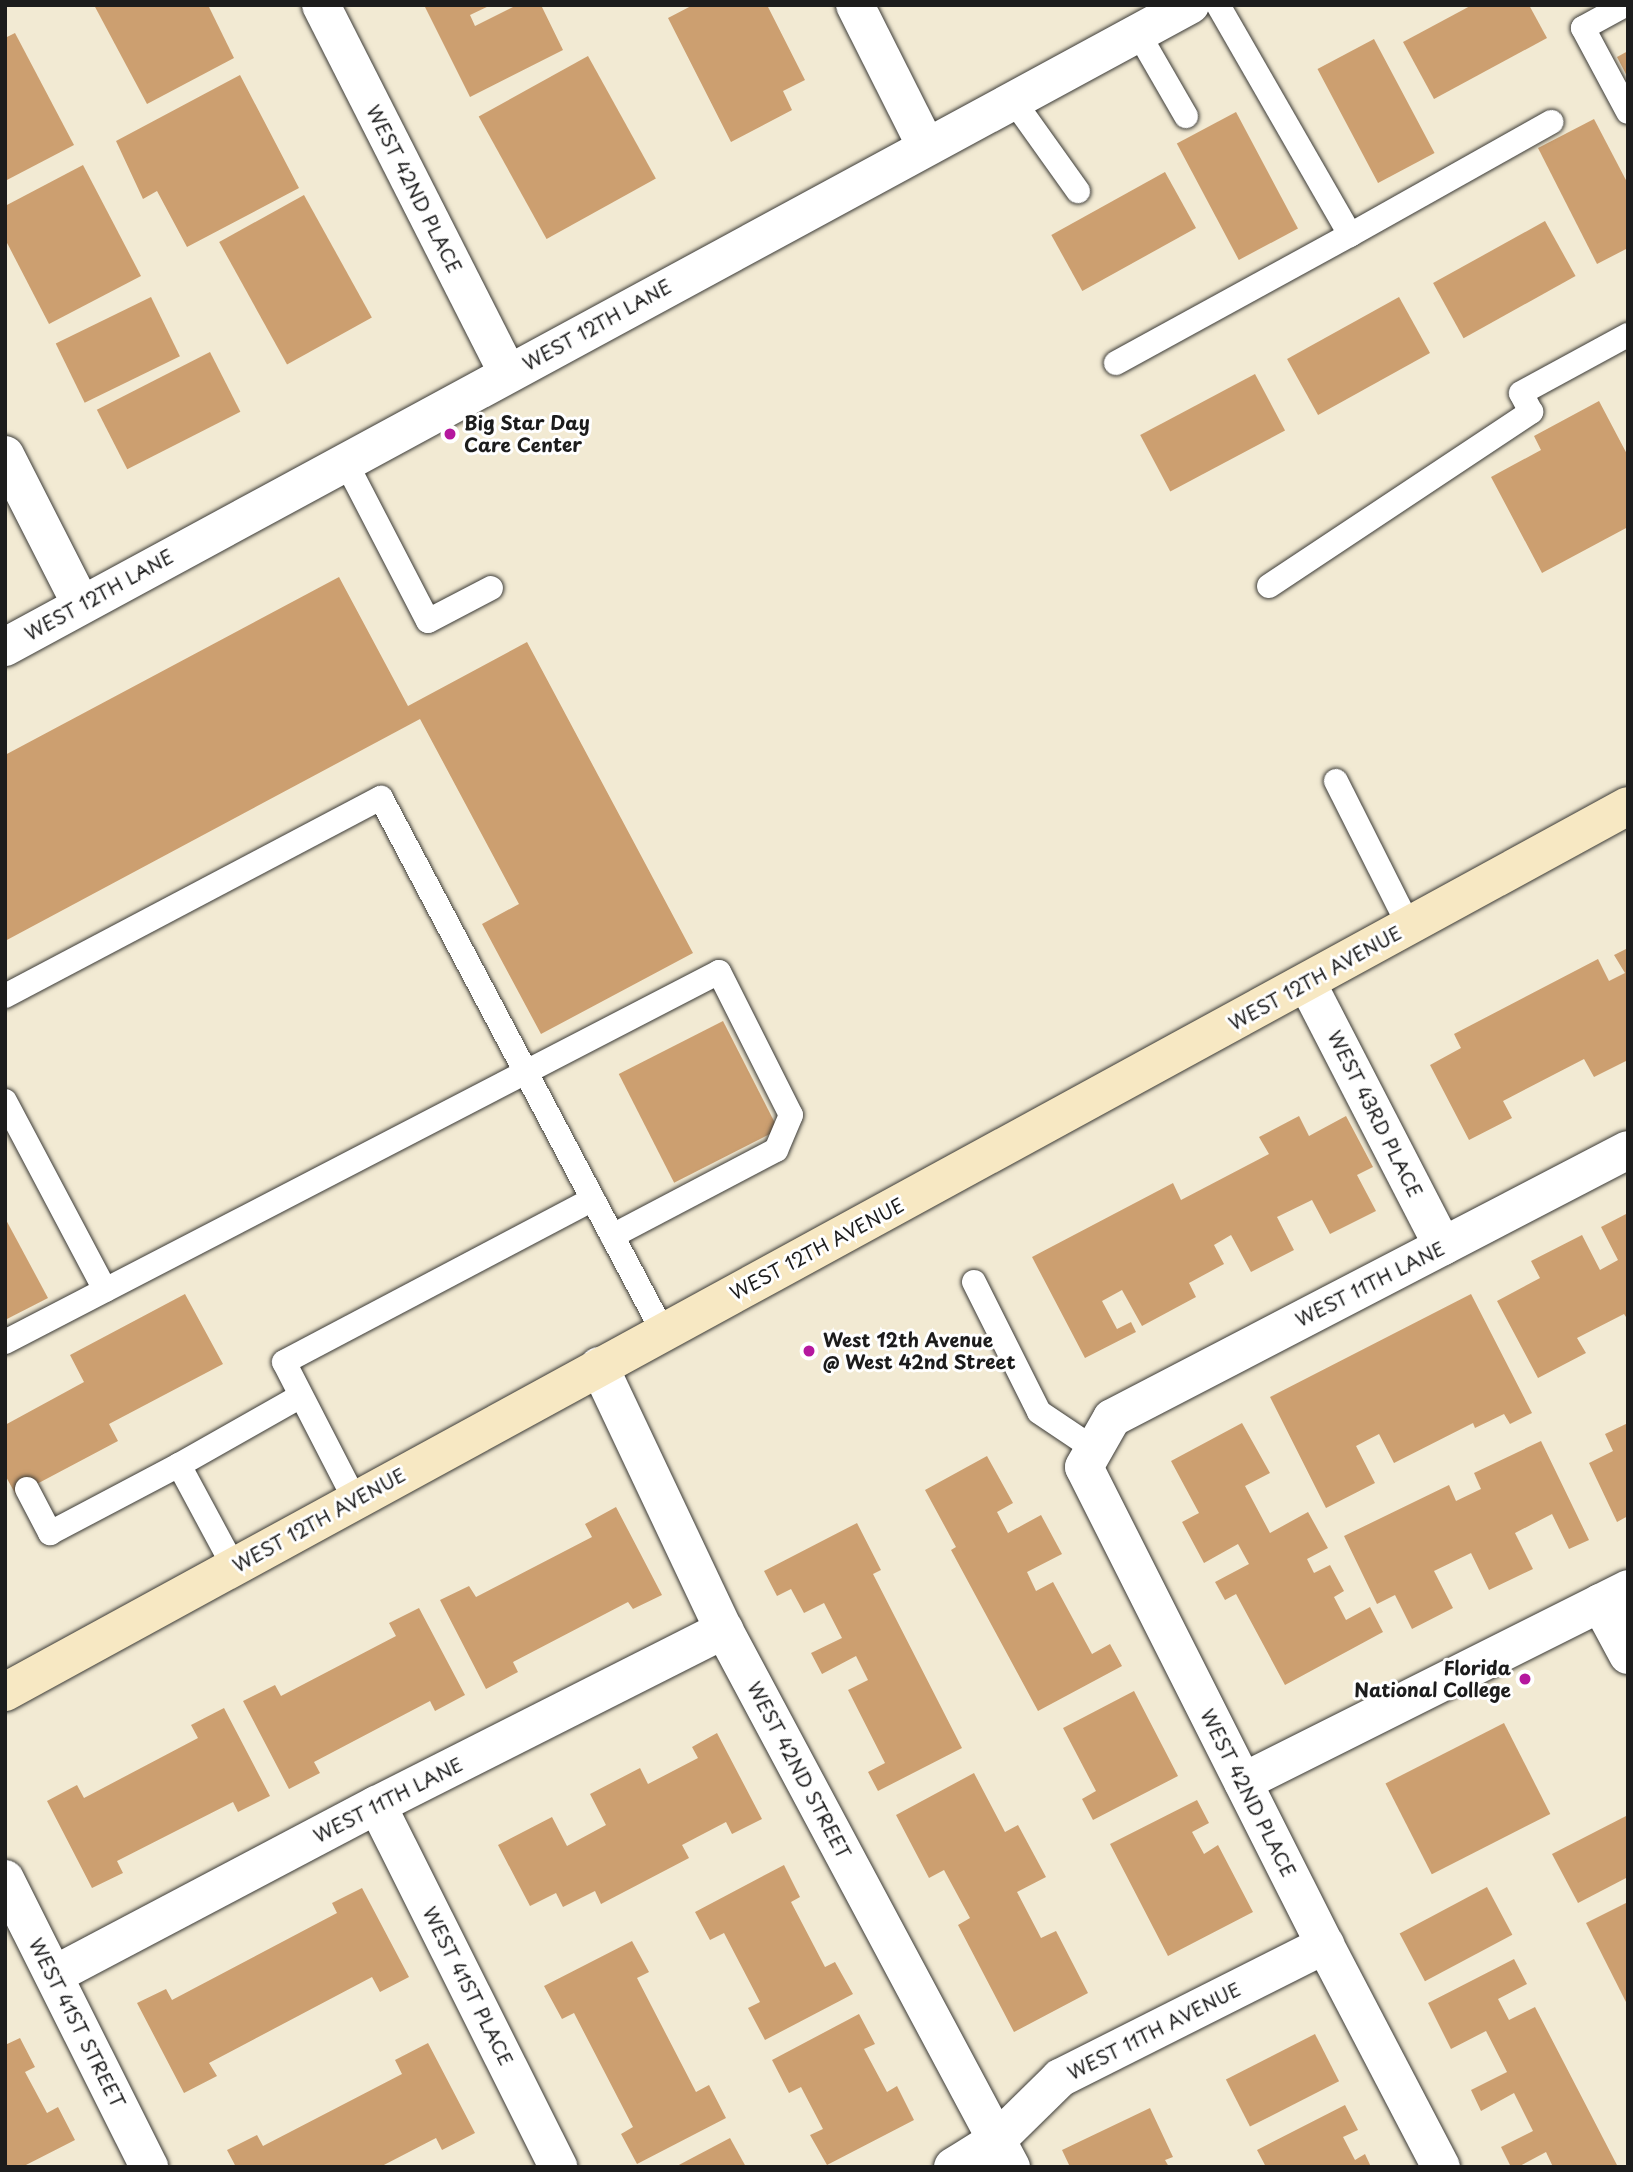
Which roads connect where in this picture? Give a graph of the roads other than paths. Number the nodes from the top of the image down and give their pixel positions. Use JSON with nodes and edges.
{"nodes":[{"id":1,"x":321,"y":5,"type":"edge"},
{"id":2,"x":855,"y":5,"type":"edge"},
{"id":3,"x":1190,"y":5,"type":"edge"},
{"id":4,"x":1218,"y":5,"type":"edge"},
{"id":5,"x":1625,"y":5,"type":"edge"},
{"id":6,"x":1138,"y":33,"type":"junction"},
{"id":7,"x":1013,"y":100,"type":"junction"},
{"id":8,"x":1628,"y":112,"type":"edge"},
{"id":9,"x":1186,"y":116,"type":"dead end"},
{"id":10,"x":1551,"y":122,"type":"dead end"},
{"id":11,"x":926,"y":146,"type":"junction"},
{"id":12,"x":1078,"y":191,"type":"dead end"},
{"id":13,"x":1350,"y":235,"type":"junction"},
{"id":14,"x":1628,"y":335,"type":"edge"},
{"id":15,"x":1116,"y":363,"type":"dead end"},
{"id":16,"x":508,"y":373,"type":"junction"},
{"id":17,"x":345,"y":461,"type":"junction"},
{"id":18,"x":8,"y":466,"type":"edge"},
{"id":19,"x":1269,"y":586,"type":"dead end"},
{"id":20,"x":491,"y":588,"type":"dead end"},
{"id":21,"x":81,"y":604,"type":"junction"},
{"id":22,"x":5,"y":647,"type":"edge"},
{"id":23,"x":1336,"y":781,"type":"dead end"},
{"id":24,"x":1628,"y":806,"type":"edge"},
{"id":25,"x":1409,"y":926,"type":"junction"},
{"id":26,"x":1307,"y":983,"type":"junction"},
{"id":27,"x":5,"y":996,"type":"edge"},
{"id":28,"x":526,"y":1072,"type":"junction"},
{"id":29,"x":5,"y":1101,"type":"edge"},
{"id":30,"x":1628,"y":1150,"type":"edge"},
{"id":31,"x":593,"y":1199,"type":"junction"},
{"id":32,"x":612,"y":1236,"type":"junction"},
{"id":33,"x":1443,"y":1246,"type":"junction"},
{"id":34,"x":974,"y":1282,"type":"dead end"},
{"id":35,"x":105,"y":1290,"type":"junction"},
{"id":36,"x":663,"y":1332,"type":"junction"},
{"id":37,"x":5,"y":1342,"type":"edge"},
{"id":38,"x":599,"y":1366,"type":"junction"},
{"id":39,"x":301,"y":1396,"type":"junction"},
{"id":40,"x":1103,"y":1434,"type":"junction"},
{"id":41,"x":179,"y":1465,"type":"junction"},
{"id":42,"x":27,"y":1489,"type":"dead end"},
{"id":43,"x":355,"y":1500,"type":"junction"},
{"id":44,"x":234,"y":1567,"type":"junction"},
{"id":45,"x":1614,"y":1596,"type":"edge"},
{"id":46,"x":724,"y":1630,"type":"junction"},
{"id":47,"x":1628,"y":1656,"type":"edge"},
{"id":48,"x":5,"y":1692,"type":"edge"},
{"id":49,"x":1243,"y":1782,"type":"junction"},
{"id":50,"x":377,"y":1805,"type":"junction"},
{"id":51,"x":5,"y":1879,"type":"edge"},
{"id":52,"x":1325,"y":1945,"type":"junction"},
{"id":53,"x":54,"y":1975,"type":"junction"},
{"id":54,"x":1005,"y":2153,"type":"edge"},
{"id":55,"x":554,"y":2165,"type":"edge"},
{"id":56,"x":149,"y":2167,"type":"edge"},
{"id":57,"x":953,"y":2167,"type":"edge"},
{"id":58,"x":1441,"y":2167,"type":"edge"}],
"edges":[{"from":1,"to":16,"type":"street","name":"WEST 42ND PLACE"},
{"from":2,"to":11,"type":"street"},
{"from":3,"to":6,"type":"street","name":"WEST 12TH LANE"},
{"from":4,"to":13,"type":"lane"},
{"from":5,"to":8,"type":"lane"},
{"from":6,"to":7,"type":"street","name":"WEST 12TH LANE"},
{"from":6,"to":9,"type":"lane"},
{"from":7,"to":11,"type":"street","name":"WEST 12TH LANE"},
{"from":7,"to":12,"type":"lane"},
{"from":10,"to":13,"type":"lane"},
{"from":11,"to":16,"type":"street","name":"WEST 12TH LANE"},
{"from":13,"to":15,"type":"lane"},
{"from":14,"to":19,"type":"lane"},
{"from":16,"to":17,"type":"street","name":"WEST 12TH LANE"},
{"from":17,"to":20,"type":"lane"},
{"from":17,"to":21,"type":"street","name":"WEST 12TH LANE"},
{"from":18,"to":21,"type":"street"},
{"from":21,"to":22,"type":"street","name":"WEST 12TH LANE"},
{"from":23,"to":25,"type":"lane"},
{"from":24,"to":25,"type":"main road","name":"WEST 12TH AVENUE"},
{"from":25,"to":26,"type":"main road","name":"WEST 12TH AVENUE"},
{"from":26,"to":33,"type":"street","name":"WEST 43RD PLACE"},
{"from":26,"to":36,"type":"main road","name":"WEST 12TH AVENUE"},
{"from":27,"to":28,"type":"lane"},
{"from":28,"to":31,"type":"lane"},
{"from":28,"to":32,"type":"lane"},
{"from":28,"to":35,"type":"lane"},
{"from":29,"to":35,"type":"lane"},
{"from":30,"to":33,"type":"street","name":"WEST 11TH LANE"},
{"from":31,"to":32,"type":"lane"},
{"from":31,"to":39,"type":"lane"},
{"from":32,"to":36,"type":"lane"},
{"from":33,"to":40,"type":"street","name":"WEST 11TH LANE"},
{"from":34,"to":40,"type":"lane"},
{"from":35,"to":37,"type":"lane"},
{"from":36,"to":38,"type":"main road","name":"WEST 12TH AVENUE"},
{"from":38,"to":43,"type":"main road","name":"WEST 12TH AVENUE"},
{"from":38,"to":46,"type":"street","name":"WEST 42ND STREET"},
{"from":39,"to":41,"type":"lane"},
{"from":39,"to":43,"type":"lane"},
{"from":40,"to":49,"type":"street","name":"WEST 42ND PLACE"},
{"from":41,"to":42,"type":"lane"},
{"from":41,"to":44,"type":"lane"},
{"from":43,"to":44,"type":"main road","name":"WEST 12TH AVENUE"},
{"from":44,"to":48,"type":"main road","name":"WEST 12TH AVENUE"},
{"from":45,"to":47,"type":"street"},
{"from":45,"to":49,"type":"street"},
{"from":46,"to":50,"type":"street","name":"WEST 11TH LANE"},
{"from":46,"to":54,"type":"street","name":"WEST 42ND STREET"},
{"from":49,"to":52,"type":"street","name":"WEST 42ND PLACE"},
{"from":50,"to":53,"type":"street","name":"WEST 11TH LANE"},
{"from":50,"to":55,"type":"street","name":"WEST 41ST PLACE"},
{"from":51,"to":53,"type":"street","name":"WEST 41ST STREET"},
{"from":52,"to":54,"type":"street","name":"WEST 11TH AVENUE"},
{"from":52,"to":58,"type":"street","name":"WEST 42ND PLACE"},
{"from":53,"to":56,"type":"street","name":"WEST 41ST STREET"},
{"from":54,"to":57,"type":"street","name":"WEST 11TH AVENUE"}]}
